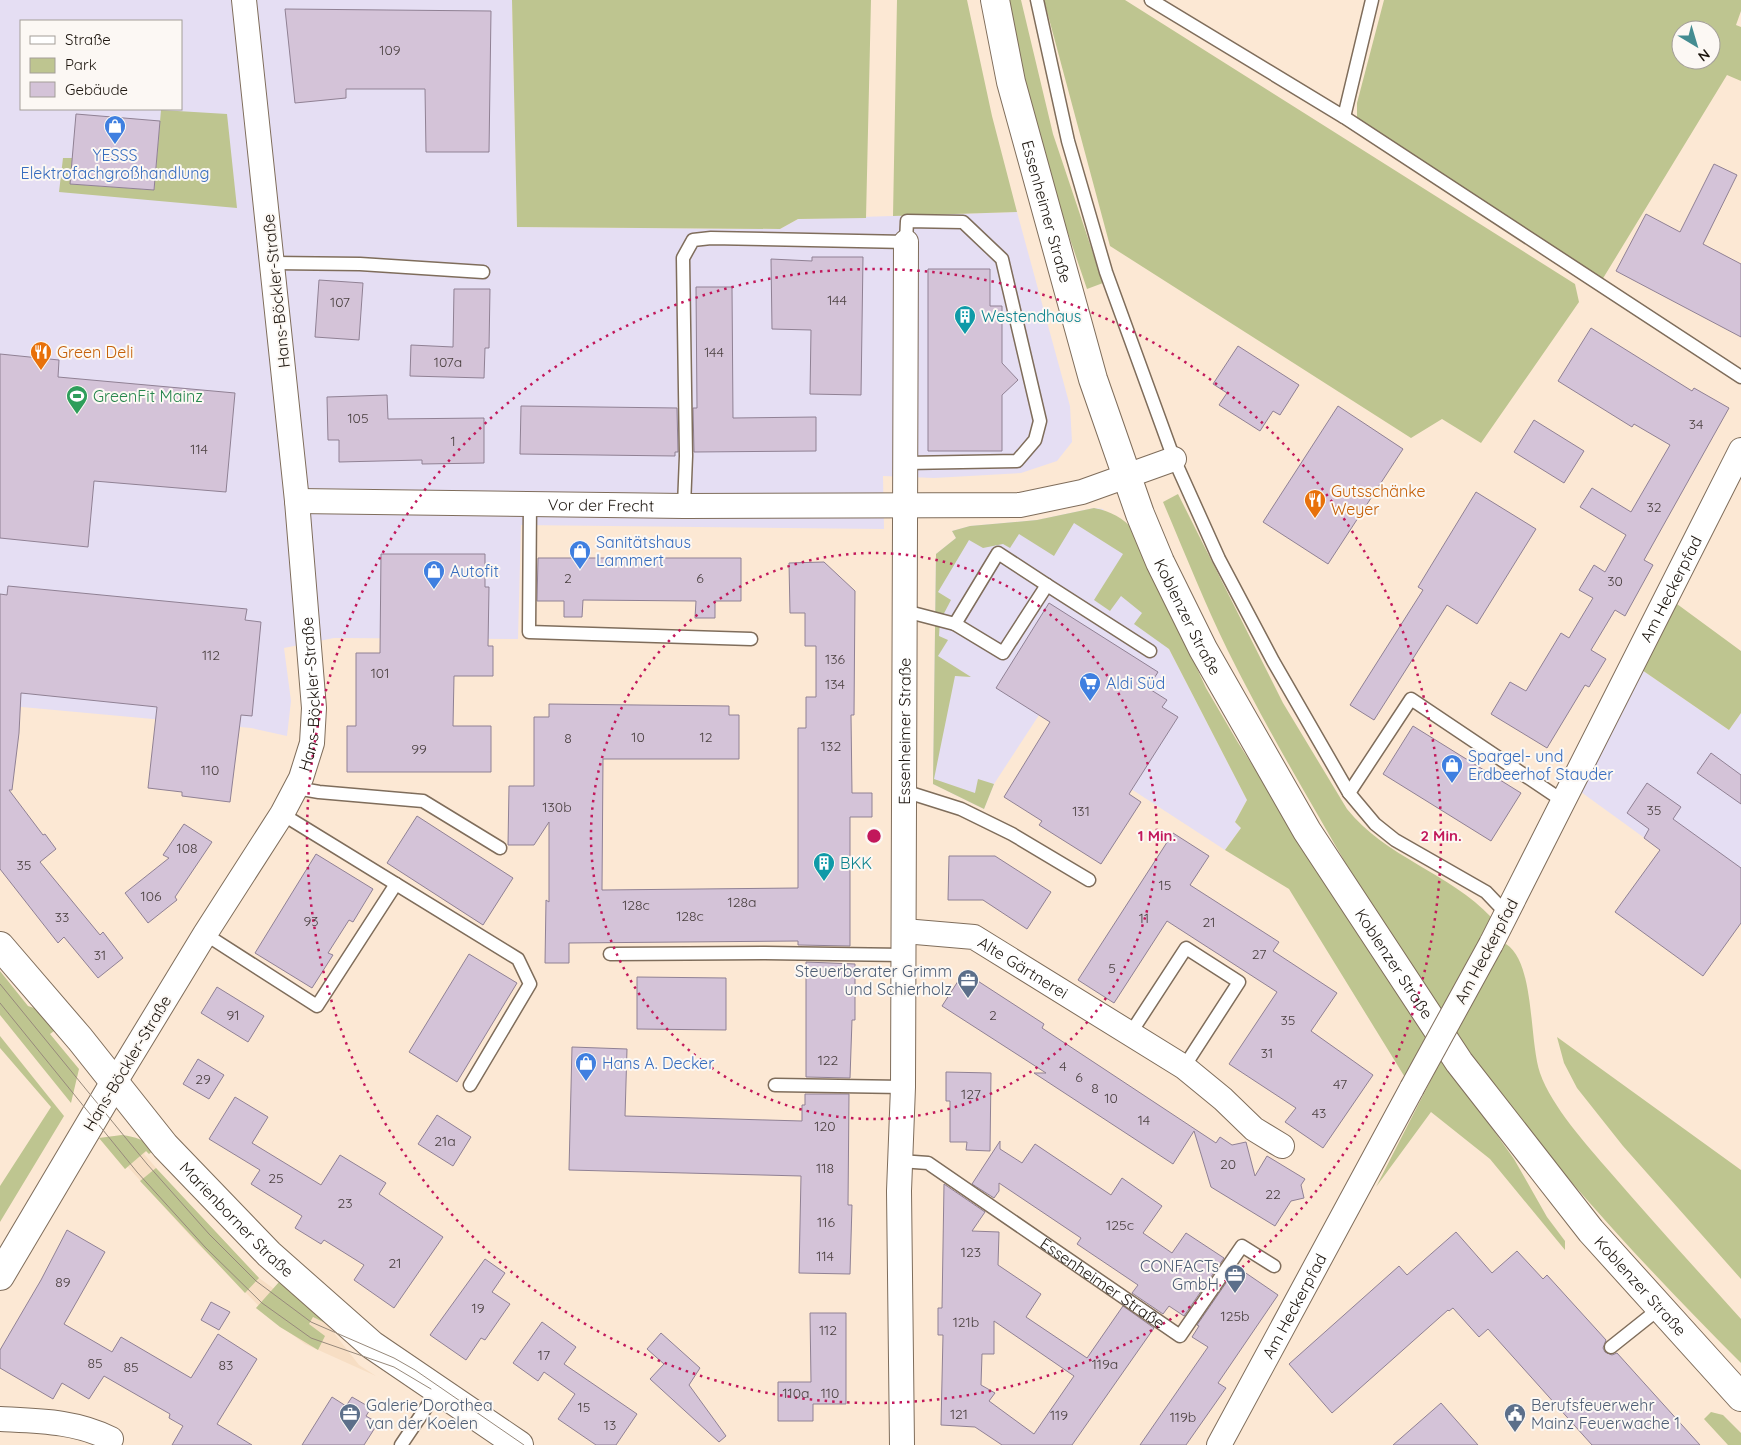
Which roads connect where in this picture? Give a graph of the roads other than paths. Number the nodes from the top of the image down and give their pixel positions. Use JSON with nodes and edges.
{"nodes":[{"id":1,"x":244,"y":0,"type":"edge"},
{"id":2,"x":995,"y":0,"type":"edge"},
{"id":3,"x":1037,"y":0,"type":"edge"},
{"id":4,"x":1151,"y":0,"type":"edge"},
{"id":5,"x":1372,"y":0,"type":"edge"},
{"id":6,"x":1344,"y":117,"type":"junction"},
{"id":7,"x":906,"y":242,"type":"junction"},
{"id":8,"x":273,"y":263,"type":"junction"},
{"id":9,"x":483,"y":272,"type":"dead end"},
{"id":10,"x":1741,"y":377,"type":"edge"},
{"id":11,"x":1741,"y":450,"type":"edge"},
{"id":12,"x":1174,"y":459,"type":"junction"},
{"id":13,"x":906,"y":463,"type":"junction"},
{"id":14,"x":1127,"y":477,"type":"junction"},
{"id":15,"x":297,"y":501,"type":"junction"},
{"id":16,"x":530,"y":502,"type":"junction"},
{"id":17,"x":684,"y":506,"type":"junction"},
{"id":18,"x":905,"y":507,"type":"junction"},
{"id":19,"x":1047,"y":584,"type":"junction"},
{"id":20,"x":905,"y":611,"type":"junction"},
{"id":21,"x":954,"y":624,"type":"junction"},
{"id":22,"x":750,"y":639,"type":"dead end"},
{"id":23,"x":1150,"y":651,"type":"dead end"},
{"id":24,"x":296,"y":788,"type":"junction"},
{"id":25,"x":904,"y":791,"type":"junction"},
{"id":26,"x":1349,"y":794,"type":"junction"},
{"id":27,"x":1564,"y":801,"type":"junction"},
{"id":28,"x":282,"y":814,"type":"junction"},
{"id":29,"x":500,"y":848,"type":"dead end"},
{"id":30,"x":1089,"y":880,"type":"dead end"},
{"id":31,"x":396,"y":884,"type":"junction"},
{"id":32,"x":1507,"y":914,"type":"junction"},
{"id":33,"x":904,"y":931,"type":"junction"},
{"id":34,"x":205,"y":934,"type":"junction"},
{"id":35,"x":0,"y":946,"type":"edge"},
{"id":36,"x":610,"y":954,"type":"dead end"},
{"id":37,"x":904,"y":956,"type":"junction"},
{"id":38,"x":1130,"y":1034,"type":"junction"},
{"id":39,"x":1184,"y":1067,"type":"junction"},
{"id":40,"x":115,"y":1082,"type":"junction"},
{"id":41,"x":470,"y":1084,"type":"dead end"},
{"id":42,"x":775,"y":1085,"type":"dead end"},
{"id":43,"x":903,"y":1087,"type":"junction"},
{"id":44,"x":1282,"y":1146,"type":"dead end"},
{"id":45,"x":900,"y":1161,"type":"junction"},
{"id":46,"x":1274,"y":1266,"type":"dead end"},
{"id":47,"x":0,"y":1276,"type":"edge"},
{"id":48,"x":1660,"y":1308,"type":"junction"},
{"id":49,"x":1612,"y":1347,"type":"dead end"},
{"id":50,"x":438,"y":1390,"type":"junction"},
{"id":51,"x":1741,"y":1397,"type":"edge"},
{"id":52,"x":0,"y":1419,"type":"edge"},
{"id":53,"x":111,"y":1439,"type":"dead end"},
{"id":54,"x":401,"y":1445,"type":"edge"},
{"id":55,"x":519,"y":1445,"type":"edge"},
{"id":56,"x":902,"y":1445,"type":"edge"},
{"id":57,"x":1219,"y":1445,"type":"edge"}],
"edges":[{"from":1,"to":8,"type":"street","name":"Hans-Böckler-Straße"},
{"from":2,"to":14,"type":"main road","name":"Essenheimer Straße"},
{"from":3,"to":12,"type":"lane"},
{"from":4,"to":6,"type":"lane"},
{"from":5,"to":6,"type":"lane"},
{"from":6,"to":10,"type":"lane"},
{"from":7,"to":13,"type":"street","name":"Essenheimer Straße"},
{"from":7,"to":13,"type":"lane"},
{"from":7,"to":17,"type":"lane"},
{"from":8,"to":9,"type":"lane"},
{"from":8,"to":15,"type":"street","name":"Hans-Böckler-Straße"},
{"from":11,"to":27,"type":"street","name":"Am Heckerpfad"},
{"from":12,"to":14,"type":"street"},
{"from":12,"to":26,"type":"lane"},
{"from":13,"to":18,"type":"street","name":"Essenheimer Straße"},
{"from":14,"to":18,"type":"street"},
{"from":14,"to":48,"type":"main road","name":"Koblenzer Straße"},
{"from":15,"to":16,"type":"street","name":"Vor der Frecht"},
{"from":15,"to":24,"type":"street","name":"Hans-Böckler-Straße"},
{"from":16,"to":17,"type":"street","name":"Vor der Frecht"},
{"from":16,"to":22,"type":"lane"},
{"from":17,"to":18,"type":"street","name":"Vor der Frecht"},
{"from":18,"to":20,"type":"street","name":"Essenheimer Straße"},
{"from":19,"to":21,"type":"lane"},
{"from":19,"to":21,"type":"lane"},
{"from":19,"to":23,"type":"lane"},
{"from":20,"to":21,"type":"lane"},
{"from":20,"to":25,"type":"street","name":"Essenheimer Straße"},
{"from":24,"to":28,"type":"street","name":"Hans-Böckler-Straße"},
{"from":24,"to":29,"type":"lane"},
{"from":25,"to":30,"type":"lane"},
{"from":25,"to":33,"type":"street","name":"Essenheimer Straße"},
{"from":26,"to":27,"type":"lane"},
{"from":26,"to":32,"type":"lane"},
{"from":27,"to":32,"type":"street","name":"Am Heckerpfad"},
{"from":28,"to":31,"type":"lane"},
{"from":28,"to":34,"type":"street","name":"Hans-Böckler-Straße"},
{"from":31,"to":34,"type":"lane"},
{"from":31,"to":41,"type":"lane"},
{"from":32,"to":57,"type":"street","name":"Am Heckerpfad","bridge":true},
{"from":33,"to":37,"type":"street","name":"Essenheimer Straße"},
{"from":33,"to":38,"type":"street","name":"Alte Gärtnerei"},
{"from":34,"to":40,"type":"street","name":"Hans-Böckler-Straße"},
{"from":35,"to":40,"type":"main road","name":"Marienborner Straße"},
{"from":36,"to":37,"type":"lane"},
{"from":37,"to":43,"type":"street","name":"Essenheimer Straße"},
{"from":38,"to":39,"type":"street","name":"Alte Gärtnerei"},
{"from":38,"to":39,"type":"lane"},
{"from":39,"to":44,"type":"street","name":"Alte Gärtnerei"},
{"from":40,"to":47,"type":"main road","name":"Hans-Böckler-Straße"},
{"from":40,"to":50,"type":"main road","name":"Marienborner Straße"},
{"from":42,"to":43,"type":"lane"},
{"from":43,"to":45,"type":"street","name":"Essenheimer Straße"},
{"from":45,"to":46,"type":"lane","name":"Essenheimer Straße"},
{"from":45,"to":56,"type":"street","name":"Essenheimer Straße"},
{"from":48,"to":49,"type":"lane"},
{"from":48,"to":51,"type":"main road","name":"Koblenzer Straße"},
{"from":50,"to":54,"type":"lane"},
{"from":50,"to":55,"type":"main road","name":"Marienborner Straße"},
{"from":52,"to":53,"type":"street"}]}
